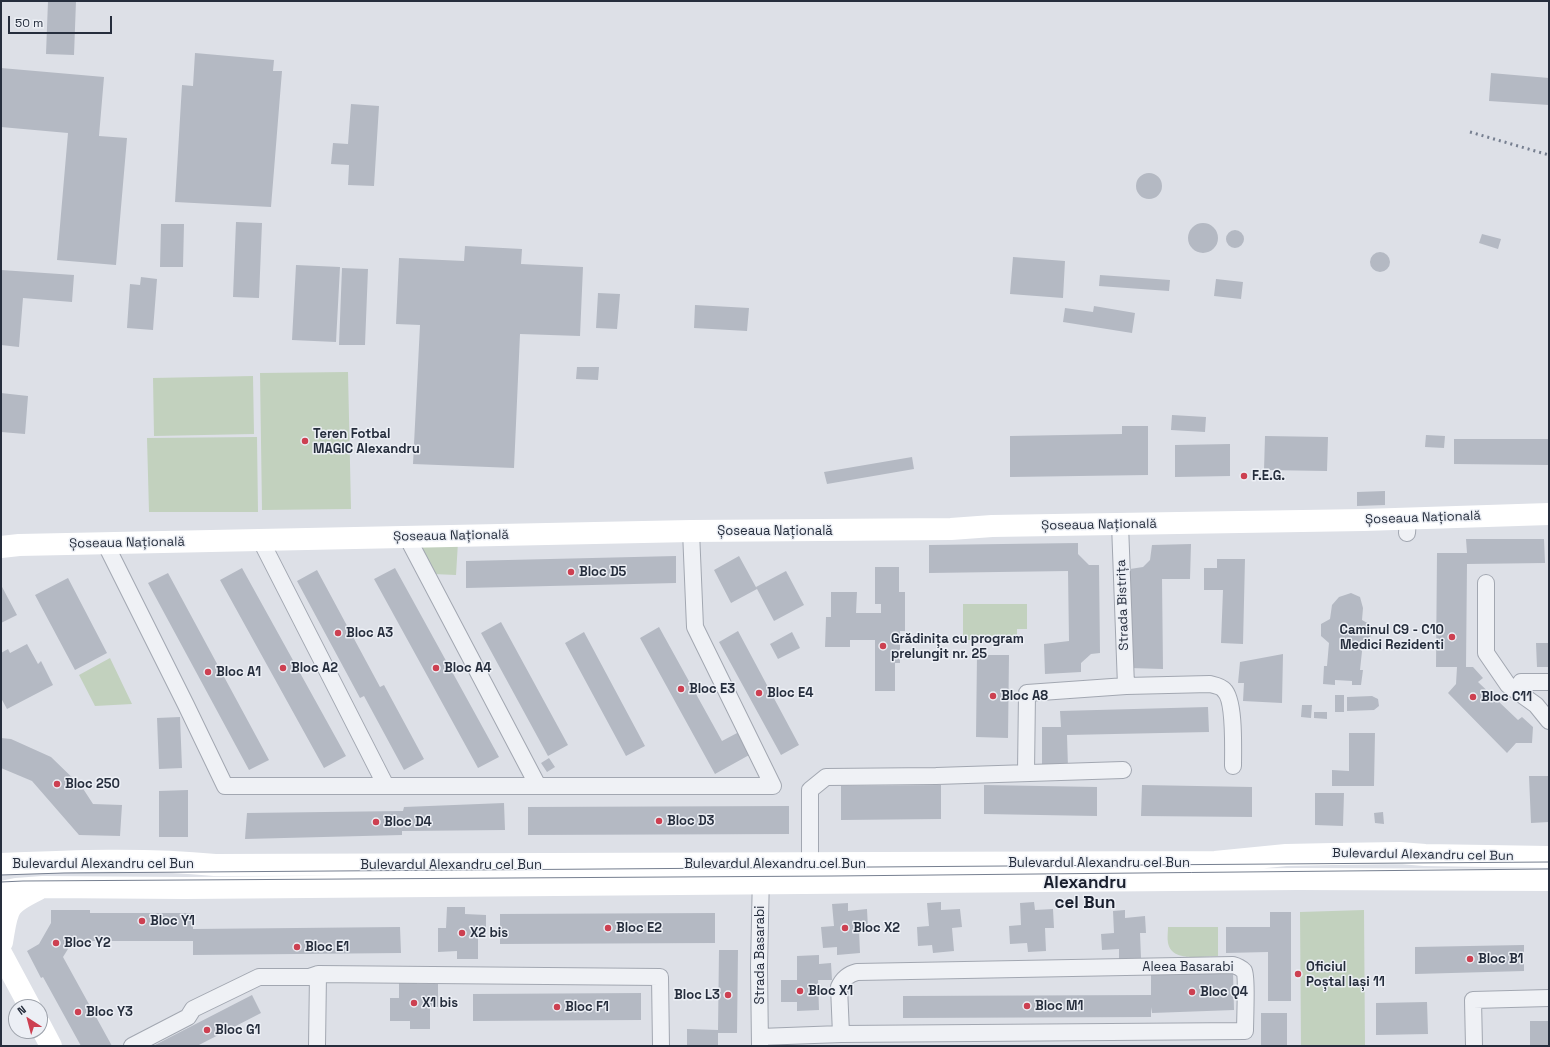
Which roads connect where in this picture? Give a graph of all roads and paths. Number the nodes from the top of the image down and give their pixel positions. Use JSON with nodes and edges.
{"nodes":[{"id":1,"x":1549,"y":514,"type":"edge"},
{"id":2,"x":1120,"y":524,"type":"junction"},
{"id":3,"x":691,"y":532,"type":"junction"},
{"id":4,"x":407,"y":537,"type":"junction"},
{"id":5,"x":261,"y":541,"type":"junction"},
{"id":6,"x":105,"y":543,"type":"junction"},
{"id":7,"x":1,"y":548,"type":"edge"},
{"id":8,"x":1486,"y":583,"type":"dead end"},
{"id":9,"x":1549,"y":682,"type":"edge"},
{"id":10,"x":1126,"y":686,"type":"junction"},
{"id":11,"x":1516,"y":690,"type":"junction"},
{"id":12,"x":1549,"y":721,"type":"edge"},
{"id":13,"x":1233,"y":766,"type":"dead end"},
{"id":14,"x":1123,"y":770,"type":"dead end"},
{"id":15,"x":1026,"y":772,"type":"junction"},
{"id":16,"x":386,"y":786,"type":"junction"},
{"id":17,"x":538,"y":786,"type":"junction"},
{"id":18,"x":1549,"y":857,"type":"edge"},
{"id":19,"x":1,"y":864,"type":"edge"},
{"id":20,"x":810,"y":864,"type":"junction"},
{"id":21,"x":761,"y":874,"type":"junction"},
{"id":22,"x":1549,"y":880,"type":"edge"},
{"id":23,"x":43,"y":887,"type":"junction"},
{"id":24,"x":1,"y":892,"type":"edge"},
{"id":25,"x":1,"y":947,"type":"edge"},
{"id":26,"x":318,"y":974,"type":"junction"},
{"id":27,"x":1549,"y":998,"type":"edge"},
{"id":28,"x":26,"y":999,"type":"edge"},
{"id":29,"x":841,"y":1034,"type":"junction"},
{"id":30,"x":760,"y":1041,"type":"edge"},
{"id":31,"x":132,"y":1046,"type":"edge"},
{"id":32,"x":317,"y":1046,"type":"edge"},
{"id":33,"x":661,"y":1046,"type":"edge"},
{"id":34,"x":1474,"y":1046,"type":"edge"}],
"edges":[{"from":1,"to":2,"type":"main road","name":"Șoseaua Națională"},
{"from":2,"to":3,"type":"main road","name":"Șoseaua Națională"},
{"from":2,"to":10,"type":"street","name":"Strada Bistrița"},
{"from":3,"to":4,"type":"main road","name":"Șoseaua Națională"},
{"from":3,"to":17,"type":"street"},
{"from":4,"to":5,"type":"main road","name":"Șoseaua Națională"},
{"from":4,"to":17,"type":"street"},
{"from":5,"to":6,"type":"main road","name":"Șoseaua Națională"},
{"from":5,"to":16,"type":"street"},
{"from":6,"to":7,"type":"main road","name":"Șoseaua Națională"},
{"from":6,"to":16,"type":"street"},
{"from":8,"to":11,"type":"street"},
{"from":9,"to":11,"type":"street"},
{"from":10,"to":13,"type":"street"},
{"from":10,"to":15,"type":"street"},
{"from":11,"to":12,"type":"street"},
{"from":14,"to":15,"type":"street"},
{"from":15,"to":20,"type":"street"},
{"from":16,"to":17,"type":"street"},
{"from":18,"to":20,"type":"main road","name":"Bulevardul Alexandru cel Bun"},
{"from":19,"to":21,"type":"main road","name":"Bulevardul Alexandru cel Bun"},
{"from":20,"to":21,"type":"main road","name":"Bulevardul Alexandru cel Bun"},
{"from":21,"to":22,"type":"main road","name":"Bulevardul Alexandru cel Bun"},
{"from":21,"to":23,"type":"main road","name":"Bulevardul Alexandru cel Bun"},
{"from":21,"to":30,"type":"street","name":"Strada Basarabi"},
{"from":23,"to":24,"type":"main road","name":"Bulevardul Alexandru cel Bun"},
{"from":23,"to":25,"type":"main road"},
{"from":25,"to":28,"type":"main road"},
{"from":26,"to":31,"type":"street"},
{"from":26,"to":32,"type":"street"},
{"from":26,"to":33,"type":"street"},
{"from":27,"to":34,"type":"street"},
{"from":29,"to":29,"type":"street","name":"Aleea Basarabi"},
{"from":29,"to":30,"type":"street","name":"Aleea Basarabi"}]}
